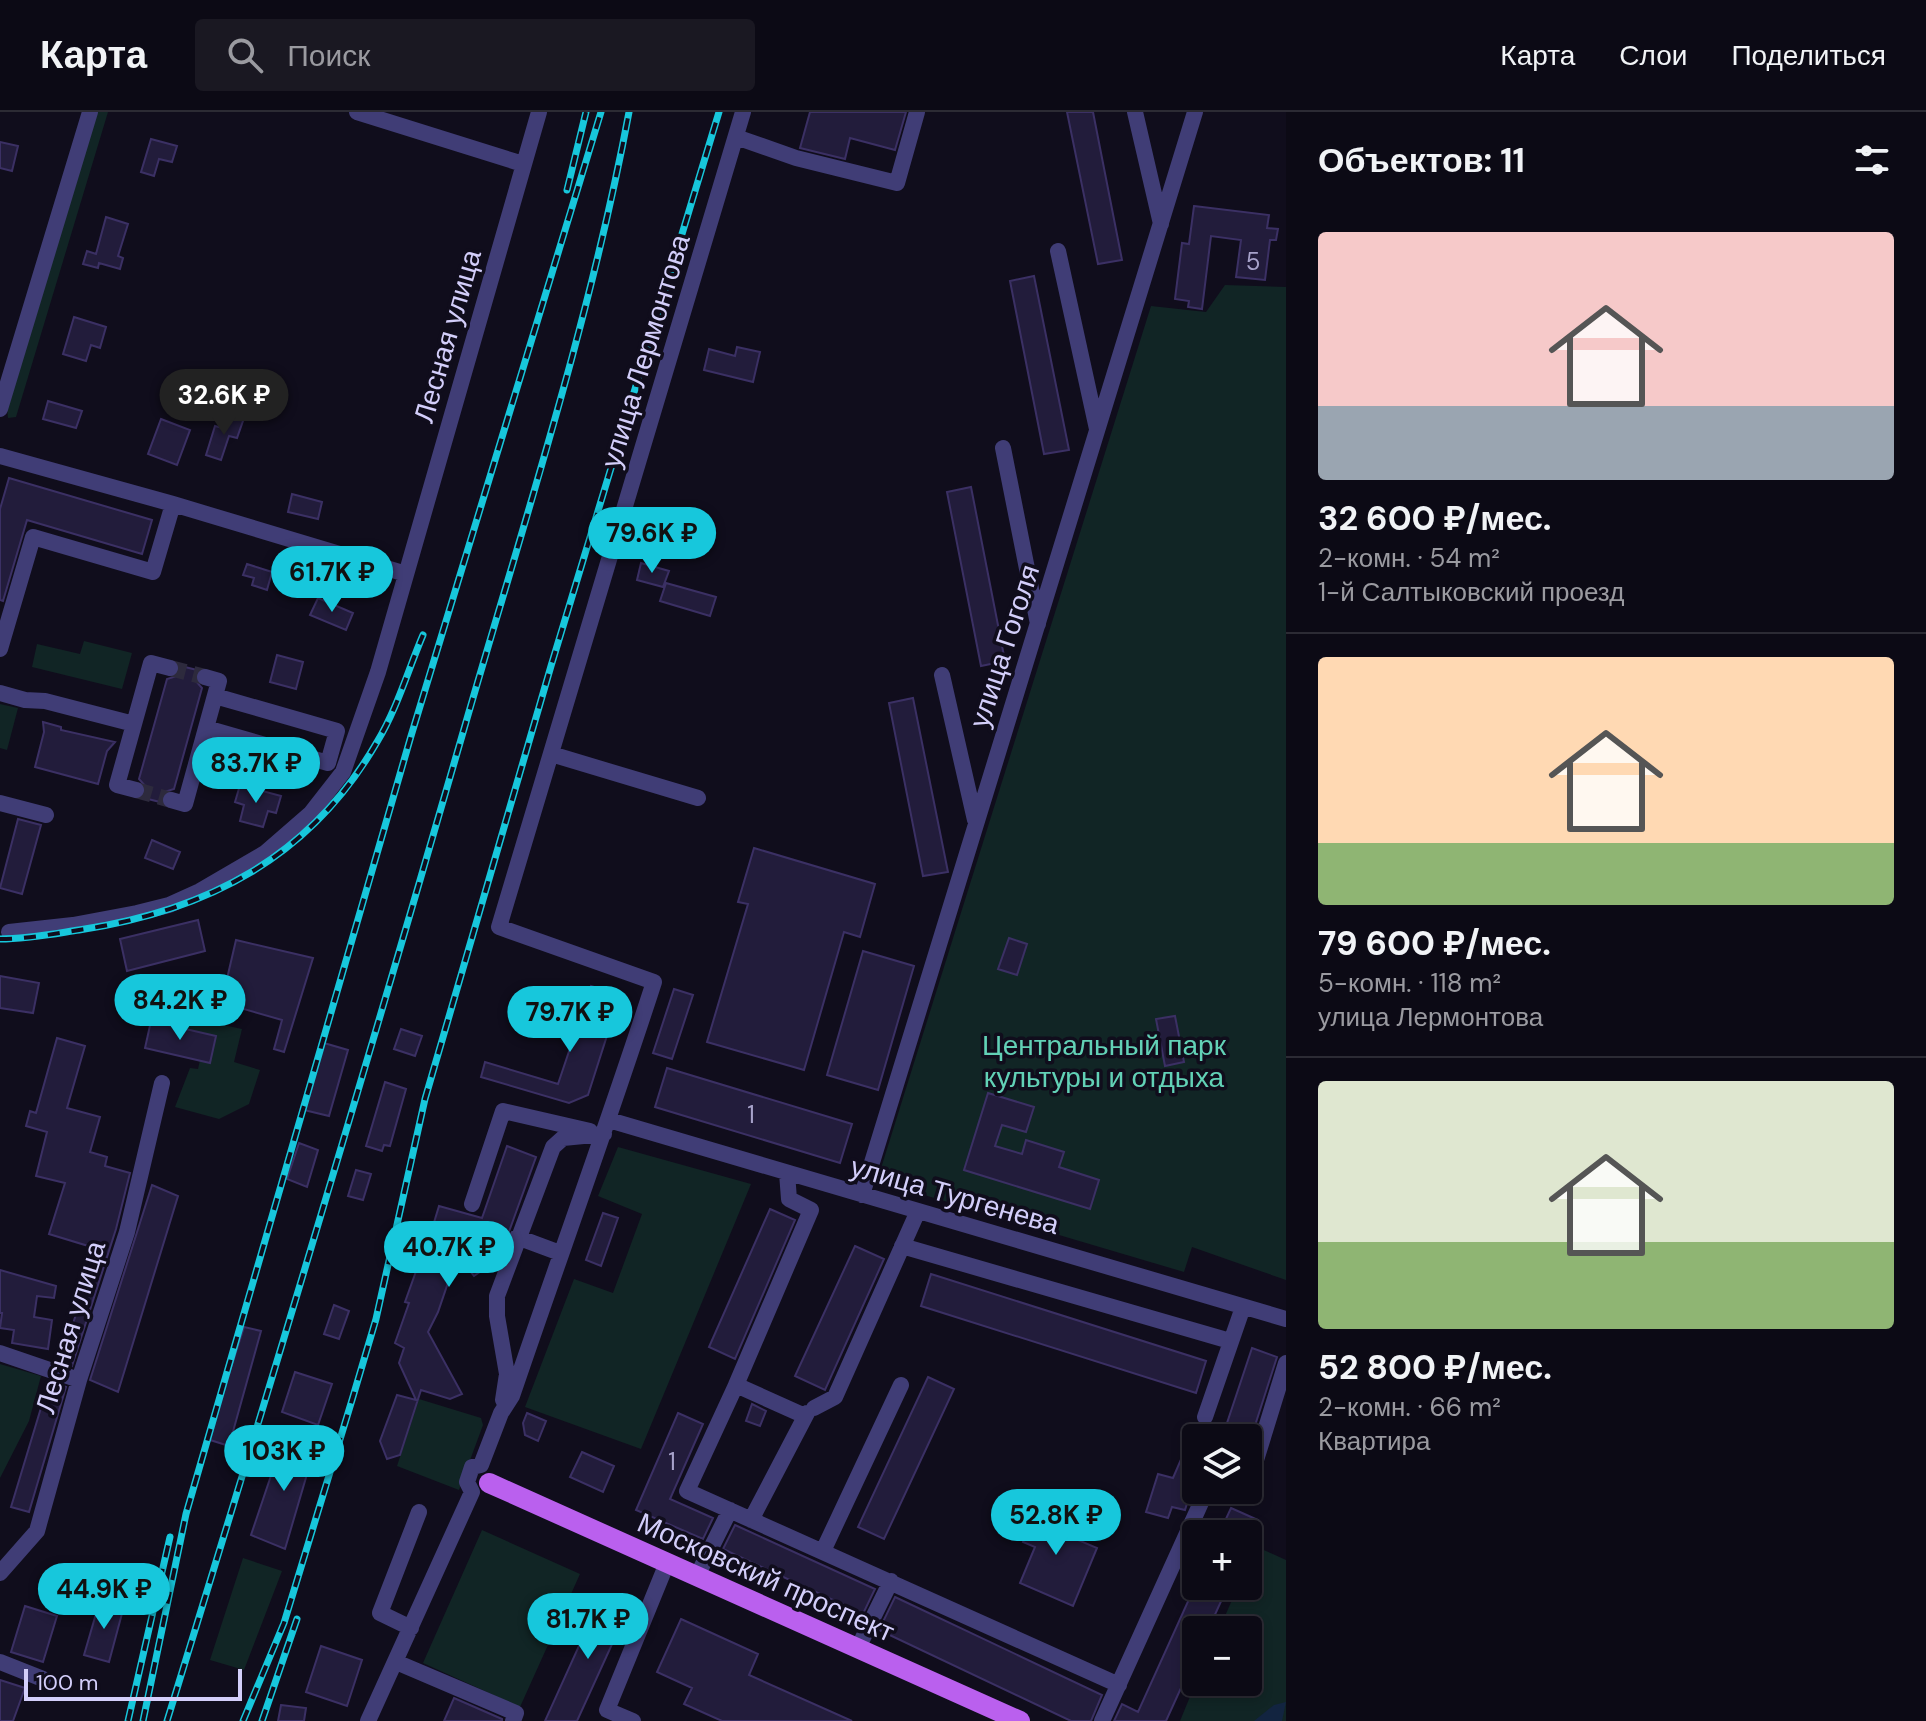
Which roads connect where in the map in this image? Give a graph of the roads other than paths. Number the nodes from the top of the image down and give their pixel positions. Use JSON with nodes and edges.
{"nodes":[{"id":1,"x":90,"y":112,"type":"edge"},
{"id":2,"x":357,"y":112,"type":"edge"},
{"id":3,"x":539,"y":112,"type":"edge"},
{"id":4,"x":743,"y":112,"type":"edge"},
{"id":5,"x":917,"y":112,"type":"edge"},
{"id":6,"x":1135,"y":112,"type":"edge"},
{"id":7,"x":1195,"y":112,"type":"edge"},
{"id":8,"x":736,"y":137,"type":"junction"},
{"id":9,"x":523,"y":164,"type":"junction"},
{"id":10,"x":1162,"y":225,"type":"junction"},
{"id":11,"x":1058,"y":251,"type":"dead end"},
{"id":12,"x":6,"y":370,"type":"edge"},
{"id":13,"x":0,"y":409,"type":"edge"},
{"id":14,"x":1097,"y":430,"type":"junction"},
{"id":15,"x":1003,"y":448,"type":"dead end"},
{"id":16,"x":0,"y":456,"type":"edge"},
{"id":17,"x":173,"y":504,"type":"junction"},
{"id":18,"x":406,"y":574,"type":"junction"},
{"id":19,"x":1038,"y":625,"type":"junction"},
{"id":20,"x":0,"y":649,"type":"edge"},
{"id":21,"x":170,"y":668,"type":"dead end"},
{"id":22,"x":942,"y":675,"type":"dead end"},
{"id":23,"x":205,"y":677,"type":"dead end"},
{"id":24,"x":0,"y":693,"type":"edge"},
{"id":25,"x":215,"y":696,"type":"junction"},
{"id":26,"x":134,"y":724,"type":"junction"},
{"id":27,"x":206,"y":728,"type":"junction"},
{"id":28,"x":551,"y":754,"type":"junction"},
{"id":29,"x":136,"y":790,"type":"dead end"},
{"id":30,"x":698,"y":798,"type":"dead end"},
{"id":31,"x":171,"y":800,"type":"dead end"},
{"id":32,"x":0,"y":803,"type":"edge"},
{"id":33,"x":46,"y":815,"type":"dead end"},
{"id":34,"x":975,"y":821,"type":"junction"},
{"id":35,"x":9,"y":932,"type":"dead end"},
{"id":36,"x":162,"y":1083,"type":"dead end"},
{"id":37,"x":606,"y":1127,"type":"junction"},
{"id":38,"x":787,"y":1173,"type":"junction"},
{"id":39,"x":862,"y":1195,"type":"junction"},
{"id":40,"x":472,"y":1204,"type":"dead end"},
{"id":41,"x":918,"y":1211,"type":"junction"},
{"id":42,"x":517,"y":1237,"type":"junction"},
{"id":43,"x":902,"y":1246,"type":"junction"},
{"id":44,"x":560,"y":1253,"type":"junction"},
{"id":45,"x":1243,"y":1307,"type":"junction"},
{"id":46,"x":1286,"y":1319,"type":"edge"},
{"id":47,"x":1230,"y":1341,"type":"junction"},
{"id":48,"x":0,"y":1353,"type":"edge"},
{"id":49,"x":1286,"y":1363,"type":"edge"},
{"id":50,"x":79,"y":1380,"type":"junction"},
{"id":51,"x":736,"y":1385,"type":"junction"},
{"id":52,"x":901,"y":1385,"type":"dead end"},
{"id":53,"x":809,"y":1412,"type":"junction"},
{"id":54,"x":501,"y":1413,"type":"junction"},
{"id":55,"x":1205,"y":1417,"type":"dead end"},
{"id":56,"x":1262,"y":1441,"type":"edge"},
{"id":57,"x":481,"y":1480,"type":"junction"},
{"id":58,"x":1200,"y":1504,"type":"edge"},
{"id":59,"x":730,"y":1510,"type":"junction"},
{"id":60,"x":419,"y":1512,"type":"dead end"},
{"id":61,"x":751,"y":1520,"type":"junction"},
{"id":62,"x":823,"y":1551,"type":"junction"},
{"id":63,"x":667,"y":1563,"type":"junction"},
{"id":64,"x":0,"y":1573,"type":"edge"},
{"id":65,"x":697,"y":1576,"type":"junction"},
{"id":66,"x":891,"y":1581,"type":"junction"},
{"id":67,"x":411,"y":1628,"type":"junction"},
{"id":68,"x":858,"y":1648,"type":"junction"},
{"id":69,"x":0,"y":1662,"type":"edge"},
{"id":70,"x":396,"y":1662,"type":"junction"},
{"id":71,"x":43,"y":1679,"type":"dead end"},
{"id":72,"x":1119,"y":1685,"type":"junction"},
{"id":73,"x":368,"y":1721,"type":"edge"},
{"id":74,"x":513,"y":1721,"type":"edge"},
{"id":75,"x":633,"y":1721,"type":"edge"},
{"id":76,"x":1020,"y":1721,"type":"edge"},
{"id":77,"x":1102,"y":1721,"type":"edge"}],
"edges":[{"from":1,"to":12,"type":"street"},
{"from":2,"to":9,"type":"street"},
{"from":3,"to":9,"type":"street","name":"Лесная улица"},
{"from":4,"to":8,"type":"street","name":"улица Лермонтова"},
{"from":5,"to":8,"type":"street"},
{"from":6,"to":10,"type":"street"},
{"from":7,"to":10,"type":"street","name":"улица Гоголя"},
{"from":8,"to":28,"type":"street","name":"улица Лермонтова"},
{"from":9,"to":18,"type":"street","name":"Лесная улица"},
{"from":10,"to":14,"type":"street","name":"улица Гоголя"},
{"from":11,"to":14,"type":"street"},
{"from":12,"to":13,"type":"street"},
{"from":14,"to":19,"type":"street","name":"улица Гоголя"},
{"from":15,"to":19,"type":"street"},
{"from":16,"to":17,"type":"street"},
{"from":17,"to":18,"type":"street"},
{"from":17,"to":20,"type":"street"},
{"from":18,"to":35,"type":"street","name":"Лесная улица"},
{"from":19,"to":34,"type":"street","name":"улица Гоголя"},
{"from":21,"to":26,"type":"street"},
{"from":22,"to":34,"type":"street"},
{"from":23,"to":25,"type":"street"},
{"from":24,"to":26,"type":"street"},
{"from":25,"to":27,"type":"street"},
{"from":25,"to":27,"type":"street"},
{"from":26,"to":29,"type":"street"},
{"from":27,"to":31,"type":"street"},
{"from":28,"to":30,"type":"street"},
{"from":28,"to":37,"type":"street","name":"улица Лермонтова"},
{"from":32,"to":33,"type":"street"},
{"from":34,"to":39,"type":"street","name":"улица Гоголя"},
{"from":36,"to":50,"type":"street","name":"Лесная улица"},
{"from":37,"to":38,"type":"street","name":"улица Тургенева"},
{"from":37,"to":40,"type":"street","name":"улица Тургенева"},
{"from":37,"to":42,"type":"street"},
{"from":37,"to":44,"type":"street"},
{"from":38,"to":39,"type":"street","name":"улица Тургенева"},
{"from":38,"to":51,"type":"street"},
{"from":39,"to":41,"type":"street","name":"улица Тургенева"},
{"from":41,"to":43,"type":"street"},
{"from":41,"to":45,"type":"street","name":"улица Тургенева"},
{"from":42,"to":44,"type":"street"},
{"from":42,"to":54,"type":"street"},
{"from":43,"to":47,"type":"street"},
{"from":43,"to":53,"type":"street"},
{"from":44,"to":54,"type":"street"},
{"from":45,"to":46,"type":"street","name":"улица Тургенева"},
{"from":45,"to":47,"type":"street"},
{"from":47,"to":55,"type":"street"},
{"from":48,"to":50,"type":"street"},
{"from":49,"to":56,"type":"street"},
{"from":50,"to":64,"type":"street","name":"Лесная улица"},
{"from":51,"to":53,"type":"street"},
{"from":51,"to":59,"type":"street"},
{"from":52,"to":62,"type":"street"},
{"from":53,"to":61,"type":"street"},
{"from":54,"to":57,"type":"street"},
{"from":57,"to":63,"type":"main road","name":"Московский проспект"},
{"from":57,"to":67,"type":"street"},
{"from":58,"to":72,"type":"street"},
{"from":59,"to":61,"type":"street"},
{"from":59,"to":65,"type":"street"},
{"from":60,"to":67,"type":"street"},
{"from":61,"to":62,"type":"street"},
{"from":62,"to":66,"type":"street"},
{"from":63,"to":65,"type":"main road","name":"Московский проспект"},
{"from":63,"to":75,"type":"street"},
{"from":65,"to":68,"type":"main road","name":"Московский проспект"},
{"from":66,"to":68,"type":"street"},
{"from":66,"to":72,"type":"street"},
{"from":67,"to":70,"type":"street"},
{"from":68,"to":76,"type":"main road","name":"Московский проспект"},
{"from":69,"to":71,"type":"street"},
{"from":70,"to":73,"type":"street"},
{"from":70,"to":74,"type":"street"},
{"from":72,"to":77,"type":"street"}]}
